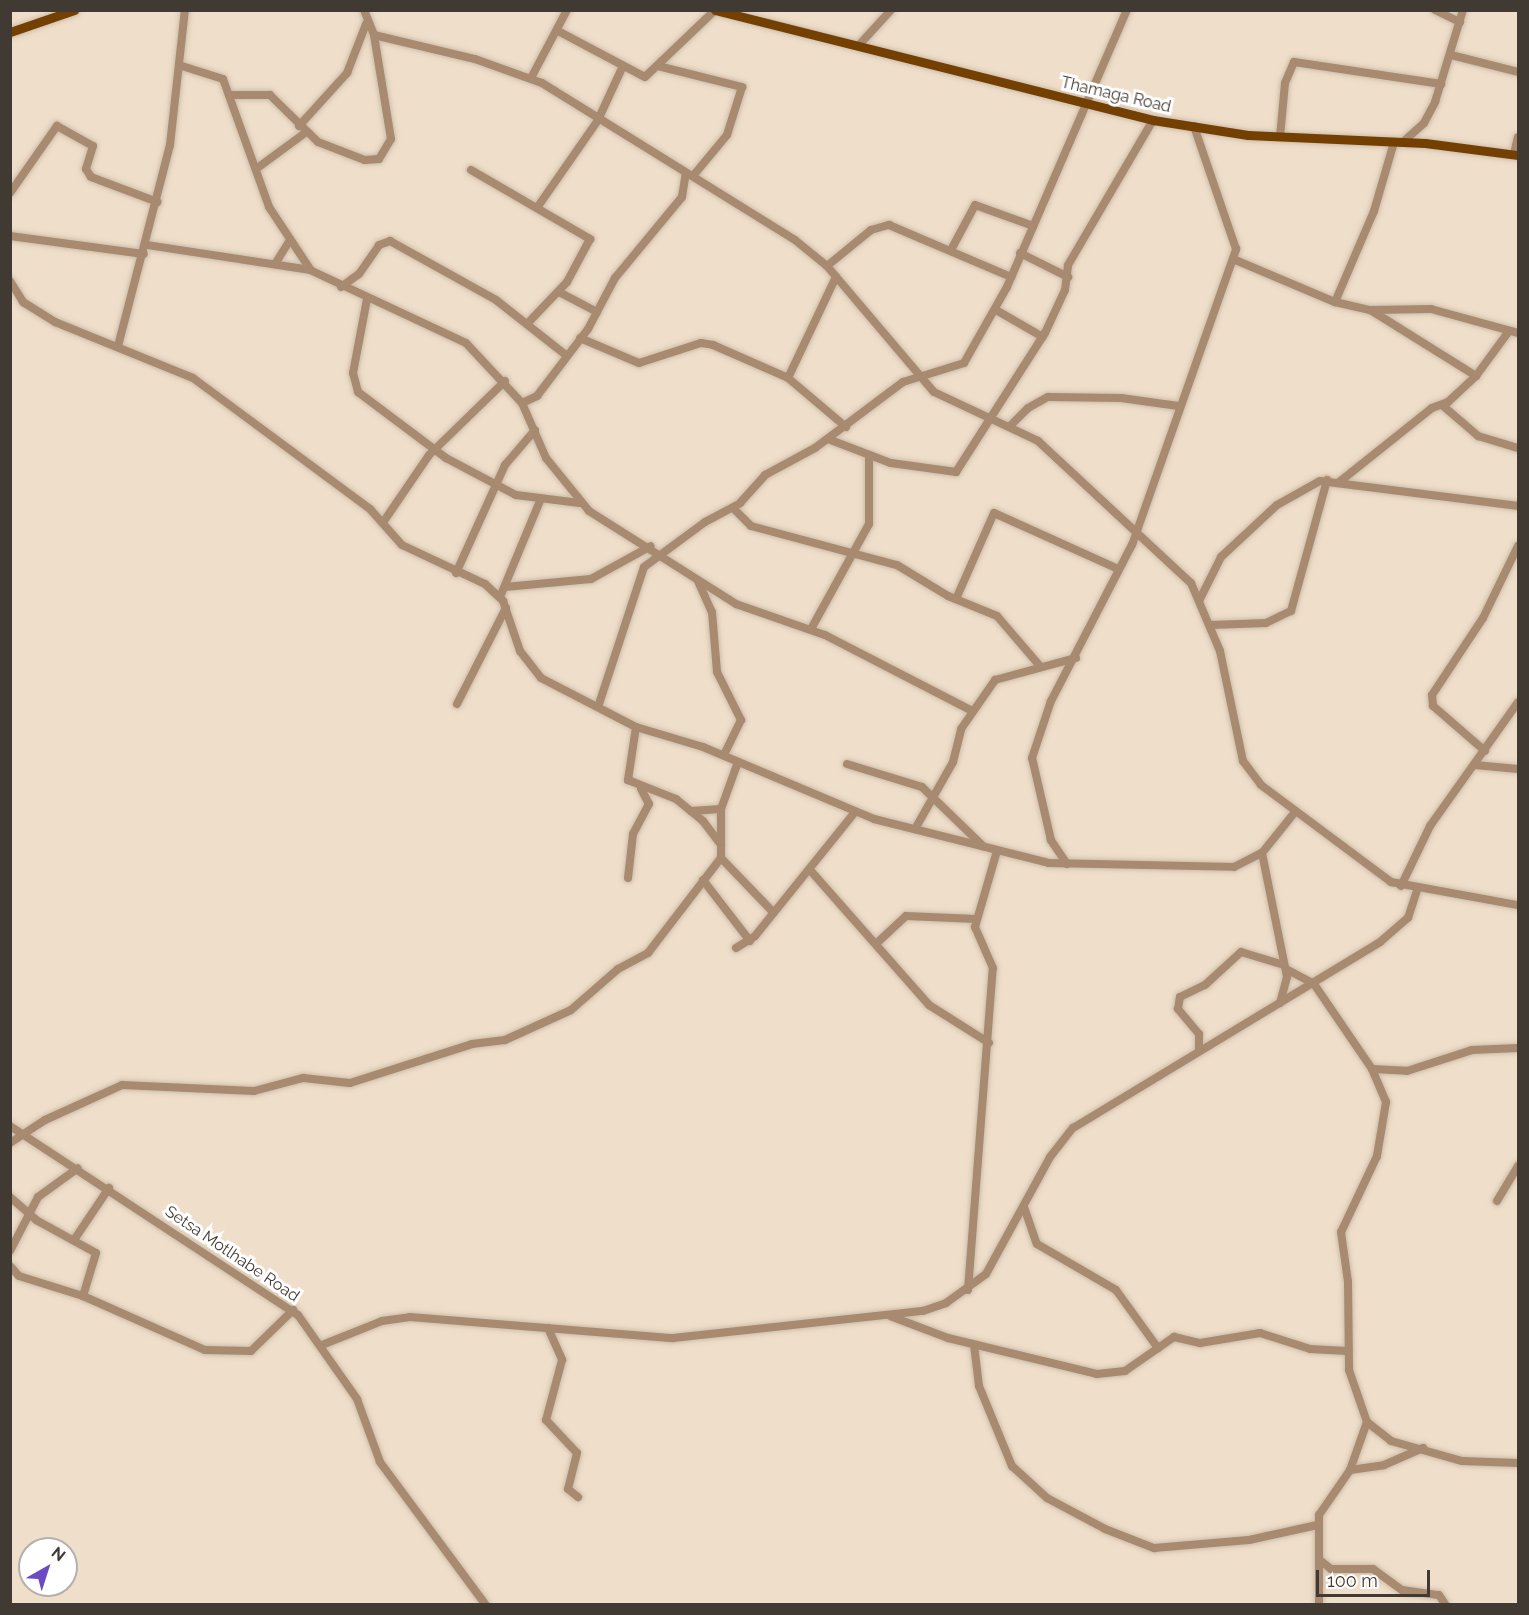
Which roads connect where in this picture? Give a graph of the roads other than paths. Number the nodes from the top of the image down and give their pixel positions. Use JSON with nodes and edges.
{"nodes":[{"id":1,"x":74,"y":10,"type":"edge"},
{"id":2,"x":185,"y":10,"type":"edge"},
{"id":3,"x":364,"y":10,"type":"edge"},
{"id":4,"x":567,"y":10,"type":"edge"},
{"id":5,"x":715,"y":10,"type":"edge"},
{"id":6,"x":891,"y":10,"type":"edge"},
{"id":7,"x":1127,"y":10,"type":"edge"},
{"id":8,"x":1436,"y":10,"type":"edge"},
{"id":9,"x":1464,"y":10,"type":"edge"},
{"id":10,"x":742,"y":14,"type":"edge"},
{"id":11,"x":1460,"y":22,"type":"junction"},
{"id":12,"x":366,"y":24,"type":"junction"},
{"id":13,"x":558,"y":31,"type":"junction"},
{"id":14,"x":10,"y":32,"type":"edge"},
{"id":15,"x":374,"y":35,"type":"junction"},
{"id":16,"x":859,"y":45,"type":"junction"},
{"id":17,"x":1451,"y":55,"type":"junction"},
{"id":18,"x":182,"y":66,"type":"junction"},
{"id":19,"x":658,"y":66,"type":"junction"},
{"id":20,"x":622,"y":68,"type":"junction"},
{"id":21,"x":1518,"y":72,"type":"edge"},
{"id":22,"x":531,"y":78,"type":"junction"},
{"id":23,"x":1441,"y":84,"type":"junction"},
{"id":24,"x":229,"y":95,"type":"junction"},
{"id":25,"x":1087,"y":104,"type":"junction"},
{"id":26,"x":598,"y":120,"type":"junction"},
{"id":27,"x":1153,"y":120,"type":"junction"},
{"id":28,"x":299,"y":126,"type":"junction"},
{"id":29,"x":1194,"y":126,"type":"junction"},
{"id":30,"x":306,"y":133,"type":"junction"},
{"id":31,"x":1280,"y":137,"type":"junction"},
{"id":32,"x":1518,"y":137,"type":"edge"},
{"id":33,"x":1398,"y":142,"type":"junction"},
{"id":34,"x":1516,"y":154,"type":"edge"},
{"id":35,"x":256,"y":169,"type":"junction"},
{"id":36,"x":471,"y":170,"type":"dead end"},
{"id":37,"x":689,"y":175,"type":"junction"},
{"id":38,"x":10,"y":193,"type":"edge"},
{"id":39,"x":157,"y":202,"type":"junction"},
{"id":40,"x":539,"y":205,"type":"junction"},
{"id":41,"x":1033,"y":226,"type":"junction"},
{"id":42,"x":10,"y":236,"type":"edge"},
{"id":43,"x":290,"y":240,"type":"junction"},
{"id":44,"x":147,"y":245,"type":"junction"},
{"id":45,"x":951,"y":250,"type":"junction"},
{"id":46,"x":144,"y":254,"type":"junction"},
{"id":47,"x":1020,"y":254,"type":"junction"},
{"id":48,"x":1233,"y":259,"type":"junction"},
{"id":49,"x":275,"y":264,"type":"junction"},
{"id":50,"x":827,"y":266,"type":"junction"},
{"id":51,"x":310,"y":270,"type":"junction"},
{"id":52,"x":836,"y":277,"type":"junction"},
{"id":53,"x":1011,"y":277,"type":"junction"},
{"id":54,"x":1068,"y":277,"type":"junction"},
{"id":55,"x":10,"y":281,"type":"edge"},
{"id":56,"x":341,"y":287,"type":"junction"},
{"id":57,"x":559,"y":292,"type":"junction"},
{"id":58,"x":367,"y":299,"type":"junction"},
{"id":59,"x":1335,"y":302,"type":"junction"},
{"id":60,"x":996,"y":310,"type":"junction"},
{"id":61,"x":1370,"y":310,"type":"junction"},
{"id":62,"x":597,"y":312,"type":"junction"},
{"id":63,"x":528,"y":323,"type":"junction"},
{"id":64,"x":1509,"y":331,"type":"junction"},
{"id":65,"x":1518,"y":333,"type":"edge"},
{"id":66,"x":1043,"y":337,"type":"junction"},
{"id":67,"x":580,"y":339,"type":"junction"},
{"id":68,"x":118,"y":346,"type":"junction"},
{"id":69,"x":566,"y":355,"type":"junction"},
{"id":70,"x":919,"y":374,"type":"junction"},
{"id":71,"x":1476,"y":376,"type":"junction"},
{"id":72,"x":788,"y":378,"type":"junction"},
{"id":73,"x":505,"y":381,"type":"junction"},
{"id":74,"x":522,"y":403,"type":"junction"},
{"id":75,"x":1442,"y":405,"type":"junction"},
{"id":76,"x":1178,"y":406,"type":"junction"},
{"id":77,"x":988,"y":419,"type":"junction"},
{"id":78,"x":1010,"y":426,"type":"junction"},
{"id":79,"x":846,"y":427,"type":"junction"},
{"id":80,"x":535,"y":430,"type":"junction"},
{"id":81,"x":828,"y":439,"type":"junction"},
{"id":82,"x":1518,"y":448,"type":"edge"},
{"id":83,"x":435,"y":449,"type":"junction"},
{"id":84,"x":869,"y":455,"type":"junction"},
{"id":85,"x":1327,"y":480,"type":"junction"},
{"id":86,"x":1338,"y":483,"type":"junction"},
{"id":87,"x":494,"y":484,"type":"junction"},
{"id":88,"x":540,"y":501,"type":"junction"},
{"id":89,"x":580,"y":503,"type":"junction"},
{"id":90,"x":1518,"y":506,"type":"edge"},
{"id":91,"x":733,"y":508,"type":"junction"},
{"id":92,"x":384,"y":520,"type":"junction"},
{"id":93,"x":1137,"y":530,"type":"junction"},
{"id":94,"x":651,"y":546,"type":"junction"},
{"id":95,"x":1518,"y":546,"type":"edge"},
{"id":96,"x":858,"y":552,"type":"junction"},
{"id":97,"x":664,"y":555,"type":"junction"},
{"id":98,"x":1118,"y":569,"type":"junction"},
{"id":99,"x":456,"y":573,"type":"junction"},
{"id":100,"x":698,"y":581,"type":"junction"},
{"id":101,"x":505,"y":586,"type":"junction"},
{"id":102,"x":500,"y":597,"type":"junction"},
{"id":103,"x":956,"y":599,"type":"junction"},
{"id":104,"x":1200,"y":599,"type":"junction"},
{"id":105,"x":506,"y":608,"type":"junction"},
{"id":106,"x":1211,"y":625,"type":"junction"},
{"id":107,"x":811,"y":629,"type":"junction"},
{"id":108,"x":1076,"y":658,"type":"junction"},
{"id":109,"x":1040,"y":666,"type":"junction"},
{"id":110,"x":1518,"y":702,"type":"edge"},
{"id":111,"x":458,"y":704,"type":"dead end"},
{"id":112,"x":598,"y":707,"type":"junction"},
{"id":113,"x":972,"y":711,"type":"junction"},
{"id":114,"x":636,"y":727,"type":"junction"},
{"id":115,"x":1485,"y":751,"type":"junction"},
{"id":116,"x":724,"y":755,"type":"junction"},
{"id":117,"x":738,"y":762,"type":"junction"},
{"id":118,"x":847,"y":764,"type":"dead end"},
{"id":119,"x":1475,"y":765,"type":"junction"},
{"id":120,"x":1518,"y":769,"type":"edge"},
{"id":121,"x":640,"y":788,"type":"junction"},
{"id":122,"x":933,"y":794,"type":"junction"},
{"id":123,"x":721,"y":809,"type":"junction"},
{"id":124,"x":691,"y":811,"type":"junction"},
{"id":125,"x":855,"y":812,"type":"junction"},
{"id":126,"x":1295,"y":812,"type":"junction"},
{"id":127,"x":915,"y":830,"type":"junction"},
{"id":128,"x":722,"y":847,"type":"junction"},
{"id":129,"x":984,"y":848,"type":"junction"},
{"id":130,"x":997,"y":851,"type":"junction"},
{"id":131,"x":1262,"y":853,"type":"junction"},
{"id":132,"x":721,"y":858,"type":"junction"},
{"id":133,"x":1067,"y":864,"type":"junction"},
{"id":134,"x":810,"y":870,"type":"junction"},
{"id":135,"x":628,"y":878,"type":"dead end"},
{"id":136,"x":703,"y":880,"type":"junction"},
{"id":137,"x":1401,"y":886,"type":"junction"},
{"id":138,"x":1417,"y":891,"type":"junction"},
{"id":139,"x":1518,"y":905,"type":"edge"},
{"id":140,"x":771,"y":910,"type":"junction"},
{"id":141,"x":976,"y":919,"type":"junction"},
{"id":142,"x":750,"y":941,"type":"junction"},
{"id":143,"x":878,"y":942,"type":"junction"},
{"id":144,"x":736,"y":948,"type":"dead end"},
{"id":145,"x":1285,"y":967,"type":"junction"},
{"id":146,"x":1314,"y":984,"type":"junction"},
{"id":147,"x":1280,"y":1003,"type":"junction"},
{"id":148,"x":989,"y":1043,"type":"junction"},
{"id":149,"x":1518,"y":1048,"type":"edge"},
{"id":150,"x":1199,"y":1051,"type":"junction"},
{"id":151,"x":1372,"y":1069,"type":"junction"},
{"id":152,"x":10,"y":1126,"type":"edge"},
{"id":153,"x":23,"y":1133,"type":"junction"},
{"id":154,"x":10,"y":1143,"type":"edge"},
{"id":155,"x":1518,"y":1166,"type":"edge"},
{"id":156,"x":78,"y":1168,"type":"junction"},
{"id":157,"x":109,"y":1188,"type":"junction"},
{"id":158,"x":10,"y":1197,"type":"edge"},
{"id":159,"x":1497,"y":1201,"type":"dead end"},
{"id":160,"x":1024,"y":1207,"type":"junction"},
{"id":161,"x":27,"y":1214,"type":"junction"},
{"id":162,"x":74,"y":1240,"type":"junction"},
{"id":163,"x":10,"y":1251,"type":"edge"},
{"id":164,"x":10,"y":1266,"type":"edge"},
{"id":165,"x":968,"y":1290,"type":"junction"},
{"id":166,"x":83,"y":1296,"type":"junction"},
{"id":167,"x":293,"y":1310,"type":"junction"},
{"id":168,"x":889,"y":1316,"type":"junction"},
{"id":169,"x":548,"y":1328,"type":"junction"},
{"id":170,"x":322,"y":1345,"type":"junction"},
{"id":171,"x":975,"y":1345,"type":"junction"},
{"id":172,"x":1158,"y":1347,"type":"junction"},
{"id":173,"x":1347,"y":1351,"type":"junction"},
{"id":174,"x":1367,"y":1422,"type":"junction"},
{"id":175,"x":1423,"y":1448,"type":"junction"},
{"id":176,"x":1518,"y":1464,"type":"edge"},
{"id":177,"x":1350,"y":1470,"type":"junction"},
{"id":178,"x":578,"y":1497,"type":"dead end"},
{"id":179,"x":1317,"y":1525,"type":"junction"},
{"id":180,"x":1321,"y":1561,"type":"junction"},
{"id":181,"x":485,"y":1605,"type":"edge"},
{"id":182,"x":1319,"y":1605,"type":"edge"},
{"id":183,"x":1445,"y":1605,"type":"edge"}],
"edges":[{"from":1,"to":14,"type":"main road"},
{"from":2,"to":18,"type":"street"},
{"from":3,"to":12,"type":"street"},
{"from":4,"to":13,"type":"street"},
{"from":5,"to":10,"type":"main road","name":"Thamaga Road"},
{"from":5,"to":19,"type":"street"},
{"from":6,"to":16,"type":"street"},
{"from":7,"to":25,"type":"street"},
{"from":8,"to":11,"type":"street"},
{"from":9,"to":11,"type":"street"},
{"from":10,"to":16,"type":"main road","name":"Thamaga Road"},
{"from":11,"to":17,"type":"street"},
{"from":12,"to":15,"type":"street"},
{"from":12,"to":28,"type":"street"},
{"from":13,"to":20,"type":"street"},
{"from":13,"to":22,"type":"street"},
{"from":15,"to":22,"type":"street"},
{"from":15,"to":30,"type":"street"},
{"from":16,"to":25,"type":"main road","name":"Thamaga Road"},
{"from":17,"to":21,"type":"street"},
{"from":17,"to":23,"type":"street"},
{"from":18,"to":24,"type":"street"},
{"from":18,"to":39,"type":"street"},
{"from":19,"to":20,"type":"street"},
{"from":19,"to":37,"type":"street"},
{"from":20,"to":26,"type":"street"},
{"from":22,"to":26,"type":"street"},
{"from":23,"to":31,"type":"street"},
{"from":23,"to":33,"type":"street"},
{"from":24,"to":28,"type":"street"},
{"from":24,"to":35,"type":"street"},
{"from":25,"to":27,"type":"main road","name":"Thamaga Road"},
{"from":25,"to":41,"type":"street"},
{"from":26,"to":37,"type":"street"},
{"from":26,"to":40,"type":"street"},
{"from":27,"to":29,"type":"main road","name":"Thamaga Road"},
{"from":27,"to":54,"type":"street"},
{"from":28,"to":30,"type":"street"},
{"from":29,"to":31,"type":"main road","name":"Thamaga Road"},
{"from":29,"to":48,"type":"street"},
{"from":30,"to":35,"type":"street"},
{"from":31,"to":33,"type":"main road","name":"Thamaga Road"},
{"from":32,"to":34,"type":"street"},
{"from":33,"to":34,"type":"main road","name":"Thamaga Road"},
{"from":33,"to":59,"type":"street"},
{"from":35,"to":43,"type":"street"},
{"from":36,"to":40,"type":"street"},
{"from":37,"to":50,"type":"street"},
{"from":37,"to":62,"type":"street"},
{"from":38,"to":39,"type":"street"},
{"from":39,"to":44,"type":"street"},
{"from":40,"to":57,"type":"street"},
{"from":41,"to":45,"type":"street"},
{"from":41,"to":47,"type":"street"},
{"from":42,"to":46,"type":"street"},
{"from":43,"to":49,"type":"street"},
{"from":43,"to":51,"type":"street"},
{"from":44,"to":46,"type":"street"},
{"from":44,"to":49,"type":"street"},
{"from":45,"to":50,"type":"street"},
{"from":45,"to":53,"type":"street"},
{"from":46,"to":68,"type":"street"},
{"from":47,"to":53,"type":"street"},
{"from":47,"to":54,"type":"street"},
{"from":48,"to":59,"type":"street"},
{"from":48,"to":76,"type":"street"},
{"from":49,"to":51,"type":"street"},
{"from":50,"to":52,"type":"street"},
{"from":51,"to":56,"type":"street"},
{"from":52,"to":70,"type":"street"},
{"from":52,"to":72,"type":"street"},
{"from":53,"to":60,"type":"street"},
{"from":54,"to":66,"type":"street"},
{"from":55,"to":68,"type":"street"},
{"from":56,"to":58,"type":"street"},
{"from":56,"to":63,"type":"street"},
{"from":57,"to":62,"type":"street"},
{"from":57,"to":63,"type":"street"},
{"from":58,"to":73,"type":"street"},
{"from":58,"to":83,"type":"street"},
{"from":59,"to":61,"type":"street"},
{"from":60,"to":66,"type":"street"},
{"from":60,"to":70,"type":"street"},
{"from":61,"to":64,"type":"street"},
{"from":61,"to":71,"type":"street"},
{"from":62,"to":67,"type":"street"},
{"from":63,"to":69,"type":"street"},
{"from":64,"to":65,"type":"street"},
{"from":64,"to":71,"type":"street"},
{"from":66,"to":77,"type":"street"},
{"from":67,"to":69,"type":"street"},
{"from":67,"to":72,"type":"street"},
{"from":68,"to":92,"type":"street"},
{"from":69,"to":74,"type":"street"},
{"from":70,"to":77,"type":"street"},
{"from":70,"to":79,"type":"street"},
{"from":71,"to":75,"type":"street"},
{"from":72,"to":79,"type":"street"},
{"from":73,"to":74,"type":"street"},
{"from":73,"to":83,"type":"street"},
{"from":74,"to":80,"type":"street"},
{"from":75,"to":82,"type":"street"},
{"from":75,"to":86,"type":"street"},
{"from":76,"to":78,"type":"street"},
{"from":76,"to":93,"type":"street"},
{"from":77,"to":78,"type":"street"},
{"from":77,"to":84,"type":"street"},
{"from":78,"to":93,"type":"street"},
{"from":79,"to":81,"type":"street"},
{"from":80,"to":87,"type":"street"},
{"from":80,"to":89,"type":"street"},
{"from":81,"to":84,"type":"street"},
{"from":81,"to":91,"type":"street"},
{"from":83,"to":87,"type":"street"},
{"from":83,"to":92,"type":"street"},
{"from":84,"to":96,"type":"street"},
{"from":85,"to":86,"type":"street"},
{"from":85,"to":104,"type":"street"},
{"from":85,"to":106,"type":"street"},
{"from":86,"to":90,"type":"street"},
{"from":87,"to":88,"type":"street"},
{"from":87,"to":99,"type":"street"},
{"from":88,"to":89,"type":"street"},
{"from":88,"to":101,"type":"street"},
{"from":89,"to":94,"type":"street"},
{"from":91,"to":96,"type":"street"},
{"from":91,"to":97,"type":"street"},
{"from":92,"to":99,"type":"street"},
{"from":93,"to":98,"type":"street"},
{"from":93,"to":104,"type":"street"},
{"from":94,"to":97,"type":"street"},
{"from":94,"to":101,"type":"street"},
{"from":95,"to":115,"type":"street"},
{"from":96,"to":103,"type":"street"},
{"from":96,"to":107,"type":"street"},
{"from":97,"to":100,"type":"street"},
{"from":97,"to":112,"type":"street"},
{"from":98,"to":103,"type":"street"},
{"from":98,"to":108,"type":"street"},
{"from":99,"to":102,"type":"street"},
{"from":100,"to":107,"type":"street"},
{"from":100,"to":116,"type":"street"},
{"from":101,"to":102,"type":"street"},
{"from":102,"to":105,"type":"street"},
{"from":103,"to":109,"type":"street"},
{"from":104,"to":106,"type":"street"},
{"from":105,"to":111,"type":"street"},
{"from":105,"to":112,"type":"street"},
{"from":106,"to":126,"type":"street"},
{"from":107,"to":113,"type":"street"},
{"from":108,"to":109,"type":"street"},
{"from":108,"to":133,"type":"street"},
{"from":109,"to":113,"type":"street"},
{"from":110,"to":115,"type":"street"},
{"from":112,"to":114,"type":"street"},
{"from":113,"to":122,"type":"street"},
{"from":114,"to":116,"type":"street"},
{"from":114,"to":121,"type":"street"},
{"from":115,"to":119,"type":"street"},
{"from":116,"to":117,"type":"street"},
{"from":117,"to":123,"type":"street"},
{"from":117,"to":125,"type":"street"},
{"from":118,"to":122,"type":"street"},
{"from":119,"to":120,"type":"street"},
{"from":119,"to":137,"type":"street"},
{"from":121,"to":124,"type":"street"},
{"from":121,"to":135,"type":"street"},
{"from":122,"to":127,"type":"street"},
{"from":122,"to":129,"type":"street"},
{"from":123,"to":124,"type":"street"},
{"from":123,"to":128,"type":"street"},
{"from":124,"to":128,"type":"street"},
{"from":125,"to":127,"type":"street"},
{"from":125,"to":134,"type":"street"},
{"from":126,"to":131,"type":"street"},
{"from":126,"to":137,"type":"street"},
{"from":127,"to":129,"type":"street"},
{"from":128,"to":132,"type":"street"},
{"from":129,"to":130,"type":"street"},
{"from":130,"to":133,"type":"street"},
{"from":130,"to":141,"type":"street"},
{"from":131,"to":133,"type":"street"},
{"from":131,"to":145,"type":"street"},
{"from":132,"to":136,"type":"street"},
{"from":132,"to":140,"type":"street"},
{"from":134,"to":140,"type":"street"},
{"from":134,"to":143,"type":"street"},
{"from":136,"to":142,"type":"street"},
{"from":136,"to":153,"type":"street"},
{"from":137,"to":138,"type":"street"},
{"from":138,"to":139,"type":"street"},
{"from":138,"to":146,"type":"street"},
{"from":140,"to":142,"type":"street"},
{"from":141,"to":143,"type":"street"},
{"from":141,"to":148,"type":"street"},
{"from":142,"to":144,"type":"street"},
{"from":143,"to":148,"type":"street"},
{"from":145,"to":146,"type":"street"},
{"from":145,"to":147,"type":"street"},
{"from":145,"to":150,"type":"street"},
{"from":146,"to":147,"type":"street"},
{"from":146,"to":151,"type":"street"},
{"from":147,"to":150,"type":"street"},
{"from":148,"to":165,"type":"street"},
{"from":149,"to":151,"type":"street"},
{"from":150,"to":160,"type":"street"},
{"from":151,"to":173,"type":"street"},
{"from":152,"to":153,"type":"street","name":"Setsa Motlhabe Road"},
{"from":153,"to":154,"type":"street"},
{"from":153,"to":156,"type":"street","name":"Setsa Motlhabe Road"},
{"from":155,"to":159,"type":"street"},
{"from":156,"to":157,"type":"street","name":"Setsa Motlhabe Road"},
{"from":156,"to":161,"type":"street"},
{"from":157,"to":162,"type":"street"},
{"from":157,"to":167,"type":"street","name":"Setsa Motlhabe Road"},
{"from":158,"to":161,"type":"street"},
{"from":160,"to":165,"type":"street"},
{"from":160,"to":172,"type":"street"},
{"from":161,"to":162,"type":"street"},
{"from":161,"to":163,"type":"street"},
{"from":162,"to":166,"type":"street"},
{"from":164,"to":166,"type":"street"},
{"from":165,"to":168,"type":"street"},
{"from":166,"to":167,"type":"street"},
{"from":167,"to":170,"type":"street","name":"Setsa Motlhabe Road"},
{"from":168,"to":169,"type":"street"},
{"from":168,"to":171,"type":"street"},
{"from":169,"to":170,"type":"street"},
{"from":169,"to":178,"type":"street"},
{"from":170,"to":181,"type":"street","name":"Setsa Motlhabe Road"},
{"from":171,"to":172,"type":"street"},
{"from":171,"to":179,"type":"street"},
{"from":172,"to":173,"type":"street"},
{"from":173,"to":174,"type":"street"},
{"from":174,"to":175,"type":"street"},
{"from":174,"to":177,"type":"street"},
{"from":175,"to":176,"type":"street"},
{"from":175,"to":177,"type":"street"},
{"from":177,"to":179,"type":"street"},
{"from":179,"to":180,"type":"street"},
{"from":180,"to":182,"type":"street"},
{"from":180,"to":183,"type":"street"}]}
